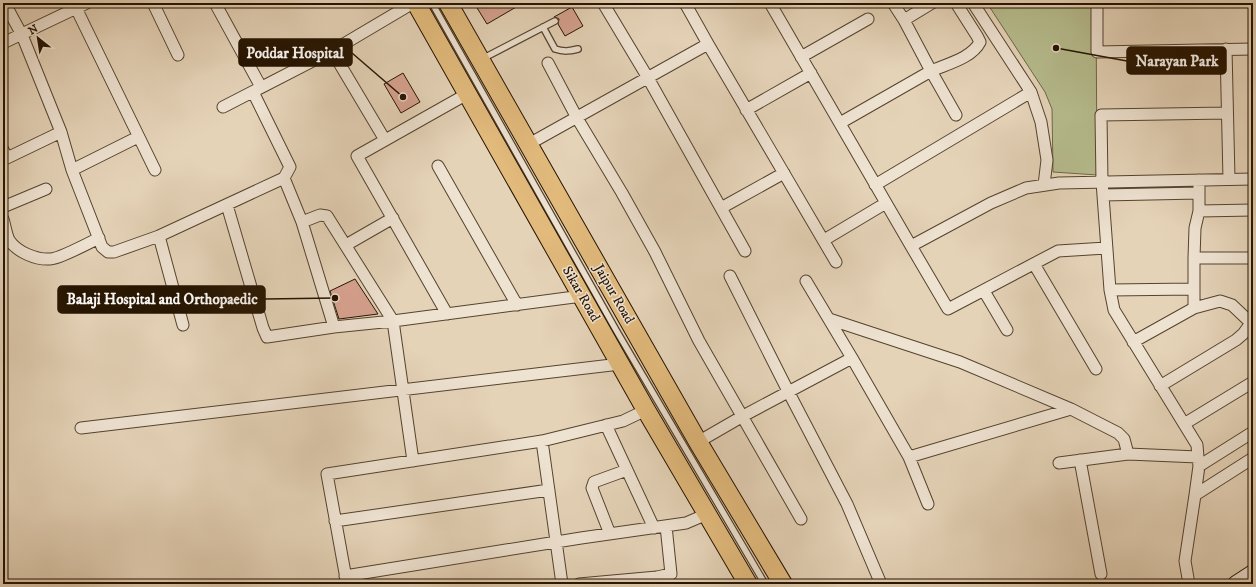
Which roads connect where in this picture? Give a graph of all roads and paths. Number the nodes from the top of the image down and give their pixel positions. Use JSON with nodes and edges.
{"nodes":[{"id":1,"x":153,"y":3,"type":"edge"},
{"id":2,"x":216,"y":3,"type":"edge"},
{"id":3,"x":413,"y":3,"type":"edge"},
{"id":4,"x":416,"y":3,"type":"edge"},
{"id":5,"x":432,"y":3,"type":"edge"},
{"id":6,"x":448,"y":3,"type":"edge"},
{"id":7,"x":603,"y":3,"type":"edge"},
{"id":8,"x":685,"y":3,"type":"edge"},
{"id":9,"x":770,"y":3,"type":"edge"},
{"id":10,"x":893,"y":3,"type":"edge"},
{"id":11,"x":932,"y":3,"type":"edge"},
{"id":12,"x":956,"y":3,"type":"edge"},
{"id":13,"x":973,"y":3,"type":"edge"},
{"id":14,"x":1097,"y":3,"type":"edge"},
{"id":15,"x":83,"y":4,"type":"edge"},
{"id":16,"x":9,"y":11,"type":"dead end"},
{"id":17,"x":868,"y":19,"type":"dead end"},
{"id":18,"x":904,"y":20,"type":"junction"},
{"id":19,"x":555,"y":21,"type":"dead end"},
{"id":20,"x":542,"y":28,"type":"junction"},
{"id":21,"x":22,"y":35,"type":"junction"},
{"id":22,"x":3,"y":44,"type":"edge"},
{"id":23,"x":708,"y":44,"type":"junction"},
{"id":24,"x":578,"y":49,"type":"dead end"},
{"id":25,"x":1226,"y":49,"type":"junction"},
{"id":26,"x":1253,"y":49,"type":"edge"},
{"id":27,"x":332,"y":51,"type":"junction"},
{"id":28,"x":178,"y":55,"type":"dead end"},
{"id":29,"x":801,"y":57,"type":"junction"},
{"id":30,"x":480,"y":60,"type":"junction"},
{"id":31,"x":548,"y":64,"type":"dead end"},
{"id":32,"x":931,"y":71,"type":"junction"},
{"id":33,"x":811,"y":73,"type":"junction"},
{"id":34,"x":648,"y":78,"type":"junction"},
{"id":35,"x":257,"y":90,"type":"junction"},
{"id":36,"x":1031,"y":92,"type":"junction"},
{"id":37,"x":467,"y":94,"type":"junction"},
{"id":38,"x":223,"y":107,"type":"dead end"},
{"id":39,"x":746,"y":110,"type":"junction"},
{"id":40,"x":1227,"y":113,"type":"junction"},
{"id":41,"x":956,"y":115,"type":"dead end"},
{"id":42,"x":577,"y":118,"type":"junction"},
{"id":43,"x":840,"y":123,"type":"junction"},
{"id":44,"x":60,"y":132,"type":"junction"},
{"id":45,"x":138,"y":137,"type":"junction"},
{"id":46,"x":385,"y":140,"type":"junction"},
{"id":47,"x":529,"y":144,"type":"junction"},
{"id":48,"x":3,"y":150,"type":"edge"},
{"id":49,"x":438,"y":166,"type":"dead end"},
{"id":50,"x":72,"y":170,"type":"junction"},
{"id":51,"x":155,"y":170,"type":"dead end"},
{"id":52,"x":784,"y":173,"type":"junction"},
{"id":53,"x":284,"y":178,"type":"junction"},
{"id":54,"x":1229,"y":179,"type":"junction"},
{"id":55,"x":1253,"y":179,"type":"edge"},
{"id":56,"x":1198,"y":180,"type":"junction"},
{"id":57,"x":1102,"y":182,"type":"junction"},
{"id":58,"x":875,"y":185,"type":"junction"},
{"id":59,"x":1044,"y":185,"type":"junction"},
{"id":60,"x":46,"y":189,"type":"dead end"},
{"id":61,"x":1199,"y":193,"type":"junction"},
{"id":62,"x":1102,"y":195,"type":"junction"},
{"id":63,"x":886,"y":204,"type":"junction"},
{"id":64,"x":227,"y":205,"type":"junction"},
{"id":65,"x":3,"y":207,"type":"edge"},
{"id":66,"x":721,"y":208,"type":"junction"},
{"id":67,"x":1253,"y":210,"type":"edge"},
{"id":68,"x":1199,"y":211,"type":"junction"},
{"id":69,"x":392,"y":218,"type":"junction"},
{"id":70,"x":3,"y":219,"type":"edge"},
{"id":71,"x":302,"y":222,"type":"junction"},
{"id":72,"x":159,"y":236,"type":"junction"},
{"id":73,"x":99,"y":238,"type":"junction"},
{"id":74,"x":824,"y":240,"type":"junction"},
{"id":75,"x":346,"y":245,"type":"junction"},
{"id":76,"x":910,"y":246,"type":"junction"},
{"id":77,"x":1106,"y":248,"type":"junction"},
{"id":78,"x":745,"y":251,"type":"dead end"},
{"id":79,"x":1194,"y":258,"type":"junction"},
{"id":80,"x":1253,"y":258,"type":"edge"},
{"id":81,"x":836,"y":262,"type":"dead end"},
{"id":82,"x":1034,"y":264,"type":"junction"},
{"id":83,"x":730,"y":276,"type":"dead end"},
{"id":84,"x":806,"y":281,"type":"dead end"},
{"id":85,"x":1194,"y":289,"type":"junction"},
{"id":86,"x":984,"y":290,"type":"junction"},
{"id":87,"x":1110,"y":290,"type":"junction"},
{"id":88,"x":582,"y":296,"type":"junction"},
{"id":89,"x":517,"y":305,"type":"junction"},
{"id":90,"x":1194,"y":308,"type":"junction"},
{"id":91,"x":447,"y":314,"type":"junction"},
{"id":92,"x":829,"y":319,"type":"junction"},
{"id":93,"x":393,"y":321,"type":"junction"},
{"id":94,"x":1252,"y":321,"type":"edge"},
{"id":95,"x":183,"y":325,"type":"dead end"},
{"id":96,"x":334,"y":327,"type":"junction"},
{"id":97,"x":1007,"y":330,"type":"dead end"},
{"id":98,"x":1133,"y":342,"type":"junction"},
{"id":99,"x":852,"y":358,"type":"junction"},
{"id":100,"x":620,"y":364,"type":"junction"},
{"id":101,"x":1096,"y":369,"type":"dead end"},
{"id":102,"x":1253,"y":382,"type":"edge"},
{"id":103,"x":1160,"y":386,"type":"junction"},
{"id":104,"x":403,"y":390,"type":"junction"},
{"id":105,"x":788,"y":391,"type":"junction"},
{"id":106,"x":1071,"y":409,"type":"junction"},
{"id":107,"x":646,"y":410,"type":"junction"},
{"id":108,"x":742,"y":416,"type":"junction"},
{"id":109,"x":1184,"y":424,"type":"junction"},
{"id":110,"x":606,"y":425,"type":"junction"},
{"id":111,"x":82,"y":428,"type":"dead end"},
{"id":112,"x":1253,"y":432,"type":"edge"},
{"id":113,"x":542,"y":441,"type":"junction"},
{"id":114,"x":698,"y":442,"type":"junction"},
{"id":115,"x":1128,"y":454,"type":"junction"},
{"id":116,"x":909,"y":457,"type":"junction"},
{"id":117,"x":1253,"y":458,"type":"edge"},
{"id":118,"x":1080,"y":460,"type":"junction"},
{"id":119,"x":412,"y":461,"type":"junction"},
{"id":120,"x":1199,"y":462,"type":"junction"},
{"id":121,"x":1059,"y":463,"type":"dead end"},
{"id":122,"x":627,"y":470,"type":"junction"},
{"id":123,"x":549,"y":490,"type":"junction"},
{"id":124,"x":1195,"y":495,"type":"junction"},
{"id":125,"x":928,"y":504,"type":"dead end"},
{"id":126,"x":707,"y":514,"type":"junction"},
{"id":127,"x":801,"y":519,"type":"dead end"},
{"id":128,"x":335,"y":520,"type":"junction"},
{"id":129,"x":666,"y":526,"type":"junction"},
{"id":130,"x":654,"y":528,"type":"junction"},
{"id":131,"x":610,"y":534,"type":"junction"},
{"id":132,"x":557,"y":542,"type":"junction"},
{"id":133,"x":1253,"y":573,"type":"edge"},
{"id":134,"x":1101,"y":574,"type":"dead end"},
{"id":135,"x":346,"y":580,"type":"edge"},
{"id":136,"x":562,"y":584,"type":"edge"},
{"id":137,"x":579,"y":584,"type":"edge"},
{"id":138,"x":748,"y":584,"type":"edge"},
{"id":139,"x":765,"y":584,"type":"edge"},
{"id":140,"x":783,"y":584,"type":"edge"},
{"id":141,"x":881,"y":584,"type":"edge"},
{"id":142,"x":1189,"y":584,"type":"edge"},
{"id":143,"x":1236,"y":584,"type":"edge"}],
"edges":[{"from":1,"to":28,"type":"street"},
{"from":2,"to":35,"type":"street"},
{"from":3,"to":27,"type":"street"},
{"from":4,"to":37,"type":"main road","name":"Sikar Road"},
{"from":5,"to":139,"type":"lane"},
{"from":6,"to":30,"type":"main road","name":"Jaipur Road"},
{"from":7,"to":34,"type":"street"},
{"from":8,"to":23,"type":"street"},
{"from":9,"to":29,"type":"street"},
{"from":10,"to":18,"type":"street"},
{"from":11,"to":18,"type":"street"},
{"from":12,"to":32,"type":"street"},
{"from":13,"to":36,"type":"street"},
{"from":14,"to":25,"type":"street"},
{"from":15,"to":21,"type":"street"},
{"from":15,"to":45,"type":"street"},
{"from":16,"to":21,"type":"street"},
{"from":17,"to":29,"type":"street"},
{"from":18,"to":32,"type":"street"},
{"from":19,"to":20,"type":"lane"},
{"from":20,"to":24,"type":"lane"},
{"from":20,"to":30,"type":"lane"},
{"from":21,"to":22,"type":"street"},
{"from":21,"to":44,"type":"street"},
{"from":23,"to":34,"type":"street"},
{"from":23,"to":39,"type":"street"},
{"from":25,"to":26,"type":"street"},
{"from":25,"to":40,"type":"street"},
{"from":27,"to":35,"type":"street"},
{"from":27,"to":46,"type":"street"},
{"from":29,"to":33,"type":"street"},
{"from":30,"to":47,"type":"main road","name":"Jaipur Road"},
{"from":31,"to":42,"type":"street"},
{"from":32,"to":41,"type":"street"},
{"from":32,"to":43,"type":"street"},
{"from":33,"to":39,"type":"street"},
{"from":33,"to":43,"type":"street"},
{"from":34,"to":42,"type":"street"},
{"from":34,"to":66,"type":"street"},
{"from":35,"to":38,"type":"street"},
{"from":35,"to":53,"type":"street"},
{"from":36,"to":58,"type":"street"},
{"from":36,"to":59,"type":"street"},
{"from":37,"to":46,"type":"street"},
{"from":37,"to":88,"type":"main road","name":"Sikar Road"},
{"from":39,"to":52,"type":"street"},
{"from":40,"to":54,"type":"street"},
{"from":40,"to":57,"type":"street"},
{"from":42,"to":47,"type":"street"},
{"from":42,"to":108,"type":"street"},
{"from":43,"to":58,"type":"street"},
{"from":44,"to":48,"type":"street"},
{"from":44,"to":50,"type":"street"},
{"from":45,"to":50,"type":"street"},
{"from":45,"to":51,"type":"street"},
{"from":46,"to":69,"type":"street"},
{"from":47,"to":114,"type":"main road","name":"Jaipur Road"},
{"from":49,"to":89,"type":"street"},
{"from":50,"to":73,"type":"street"},
{"from":52,"to":66,"type":"street"},
{"from":52,"to":74,"type":"street"},
{"from":53,"to":64,"type":"street"},
{"from":53,"to":71,"type":"street"},
{"from":54,"to":55,"type":"street"},
{"from":54,"to":56,"type":"street"},
{"from":56,"to":57,"type":"street"},
{"from":56,"to":61,"type":"street"},
{"from":57,"to":59,"type":"street"},
{"from":57,"to":62,"type":"street"},
{"from":58,"to":63,"type":"street"},
{"from":59,"to":76,"type":"street"},
{"from":60,"to":65,"type":"street"},
{"from":61,"to":62,"type":"street"},
{"from":61,"to":68,"type":"street"},
{"from":62,"to":77,"type":"street"},
{"from":63,"to":74,"type":"street"},
{"from":63,"to":76,"type":"street"},
{"from":64,"to":72,"type":"street"},
{"from":64,"to":96,"type":"street"},
{"from":66,"to":78,"type":"street"},
{"from":67,"to":68,"type":"street"},
{"from":68,"to":79,"type":"street"},
{"from":69,"to":75,"type":"street"},
{"from":69,"to":91,"type":"street"},
{"from":70,"to":73,"type":"street"},
{"from":71,"to":75,"type":"street"},
{"from":71,"to":96,"type":"street"},
{"from":72,"to":73,"type":"street"},
{"from":72,"to":95,"type":"street"},
{"from":74,"to":81,"type":"street"},
{"from":75,"to":93,"type":"street"},
{"from":76,"to":86,"type":"street"},
{"from":77,"to":82,"type":"street"},
{"from":77,"to":87,"type":"street"},
{"from":79,"to":80,"type":"street"},
{"from":79,"to":85,"type":"street"},
{"from":82,"to":86,"type":"street"},
{"from":82,"to":101,"type":"street"},
{"from":83,"to":105,"type":"street"},
{"from":84,"to":92,"type":"street"},
{"from":85,"to":87,"type":"street"},
{"from":85,"to":90,"type":"street"},
{"from":86,"to":97,"type":"street"},
{"from":87,"to":98,"type":"street"},
{"from":88,"to":89,"type":"street"},
{"from":88,"to":100,"type":"main road","name":"Sikar Road"},
{"from":89,"to":91,"type":"street"},
{"from":90,"to":94,"type":"street"},
{"from":90,"to":98,"type":"street"},
{"from":91,"to":93,"type":"street"},
{"from":92,"to":99,"type":"street"},
{"from":92,"to":106,"type":"street"},
{"from":93,"to":96,"type":"street"},
{"from":93,"to":104,"type":"street"},
{"from":94,"to":103,"type":"street"},
{"from":98,"to":103,"type":"street"},
{"from":99,"to":105,"type":"street"},
{"from":99,"to":116,"type":"street"},
{"from":100,"to":104,"type":"street"},
{"from":100,"to":107,"type":"main road","name":"Sikar Road"},
{"from":102,"to":109,"type":"street"},
{"from":103,"to":109,"type":"street"},
{"from":104,"to":111,"type":"street"},
{"from":104,"to":119,"type":"street"},
{"from":105,"to":108,"type":"street"},
{"from":105,"to":141,"type":"street"},
{"from":106,"to":115,"type":"street"},
{"from":106,"to":116,"type":"street"},
{"from":107,"to":110,"type":"street"},
{"from":107,"to":126,"type":"main road","name":"Sikar Road"},
{"from":108,"to":114,"type":"street"},
{"from":108,"to":127,"type":"street"},
{"from":109,"to":120,"type":"street"},
{"from":110,"to":113,"type":"street"},
{"from":110,"to":122,"type":"street"},
{"from":112,"to":120,"type":"street"},
{"from":113,"to":119,"type":"street"},
{"from":113,"to":123,"type":"street"},
{"from":114,"to":140,"type":"main road","name":"Jaipur Road"},
{"from":115,"to":118,"type":"street"},
{"from":115,"to":120,"type":"street"},
{"from":116,"to":125,"type":"street"},
{"from":117,"to":124,"type":"street"},
{"from":118,"to":121,"type":"street"},
{"from":118,"to":134,"type":"street"},
{"from":119,"to":128,"type":"street"},
{"from":120,"to":124,"type":"street"},
{"from":122,"to":130,"type":"street"},
{"from":122,"to":131,"type":"street"},
{"from":123,"to":128,"type":"street"},
{"from":123,"to":132,"type":"street"},
{"from":124,"to":142,"type":"street"},
{"from":126,"to":129,"type":"street"},
{"from":126,"to":138,"type":"main road","name":"Sikar Road"},
{"from":128,"to":135,"type":"street"},
{"from":129,"to":130,"type":"street"},
{"from":129,"to":137,"type":"street"},
{"from":130,"to":131,"type":"street"},
{"from":131,"to":132,"type":"street"},
{"from":132,"to":135,"type":"street"},
{"from":132,"to":136,"type":"street"},
{"from":133,"to":143,"type":"street"}]}
